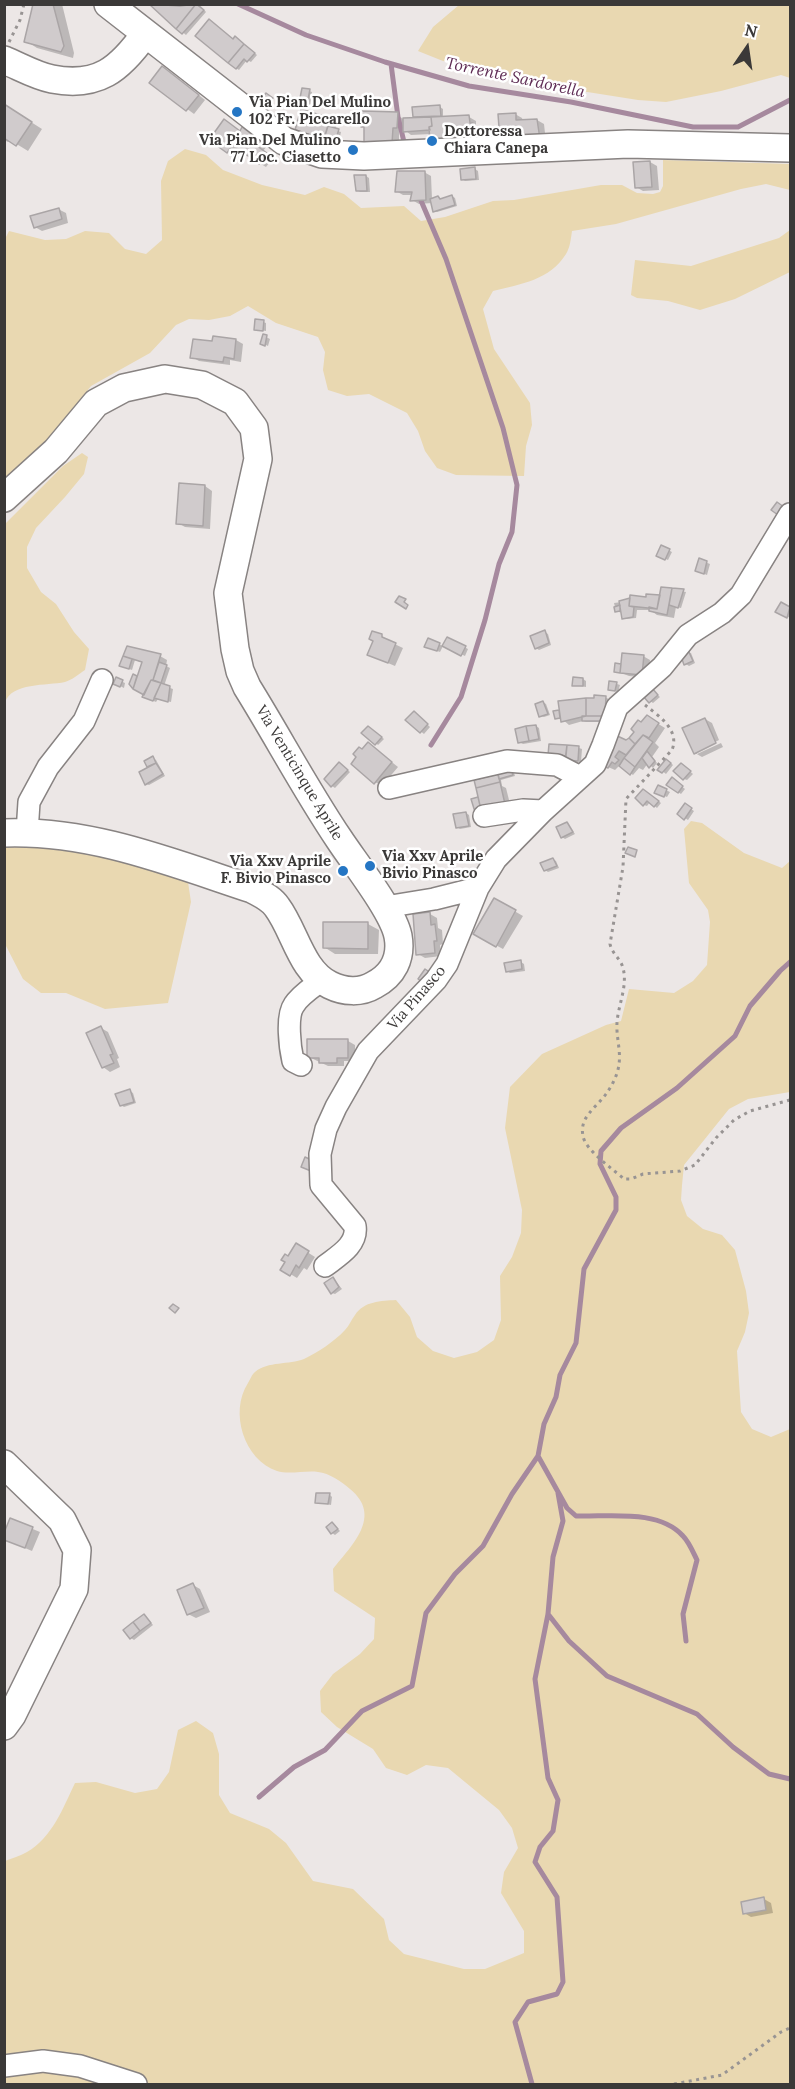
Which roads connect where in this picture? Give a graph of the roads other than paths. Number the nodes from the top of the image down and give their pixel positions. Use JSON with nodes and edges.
{"nodes":[{"id":1,"x":108,"y":4,"type":"edge"},
{"id":2,"x":145,"y":34,"type":"junction"},
{"id":3,"x":4,"y":60,"type":"edge"},
{"id":4,"x":790,"y":148,"type":"edge"},
{"id":5,"x":4,"y":498,"type":"edge"},
{"id":6,"x":790,"y":514,"type":"edge"},
{"id":7,"x":102,"y":680,"type":"dead end"},
{"id":8,"x":580,"y":777,"type":"junction"},
{"id":9,"x":389,"y":788,"type":"dead end"},
{"id":10,"x":543,"y":811,"type":"junction"},
{"id":11,"x":484,"y":816,"type":"dead end"},
{"id":12,"x":16,"y":833,"type":"edge"},
{"id":13,"x":478,"y":888,"type":"junction"},
{"id":14,"x":385,"y":907,"type":"junction"},
{"id":15,"x":322,"y":980,"type":"junction"},
{"id":16,"x":301,"y":1065,"type":"dead end"},
{"id":17,"x":325,"y":1266,"type":"dead end"},
{"id":18,"x":4,"y":1464,"type":"edge"},
{"id":19,"x":4,"y":1726,"type":"edge"},
{"id":20,"x":4,"y":2066,"type":"edge"},
{"id":21,"x":136,"y":2085,"type":"edge"}],
"edges":[{"from":1,"to":2,"type":"main road"},
{"from":2,"to":3,"type":"main road"},
{"from":2,"to":4,"type":"main road"},
{"from":5,"to":14,"type":"main road","name":"Via Venticinque Aprile"},
{"from":6,"to":8,"type":"street","name":"Via Pinasco"},
{"from":7,"to":12,"type":"street"},
{"from":8,"to":9,"type":"street"},
{"from":8,"to":10,"type":"street","name":"Via Pinasco"},
{"from":10,"to":11,"type":"street"},
{"from":10,"to":13,"type":"street","name":"Via Pinasco"},
{"from":12,"to":15,"type":"main road"},
{"from":13,"to":14,"type":"street"},
{"from":13,"to":17,"type":"street","name":"Via Pinasco"},
{"from":14,"to":15,"type":"main road","name":"Via Venticinque Aprile"},
{"from":15,"to":16,"type":"street"},
{"from":18,"to":19,"type":"main road"},
{"from":20,"to":21,"type":"street"}]}
